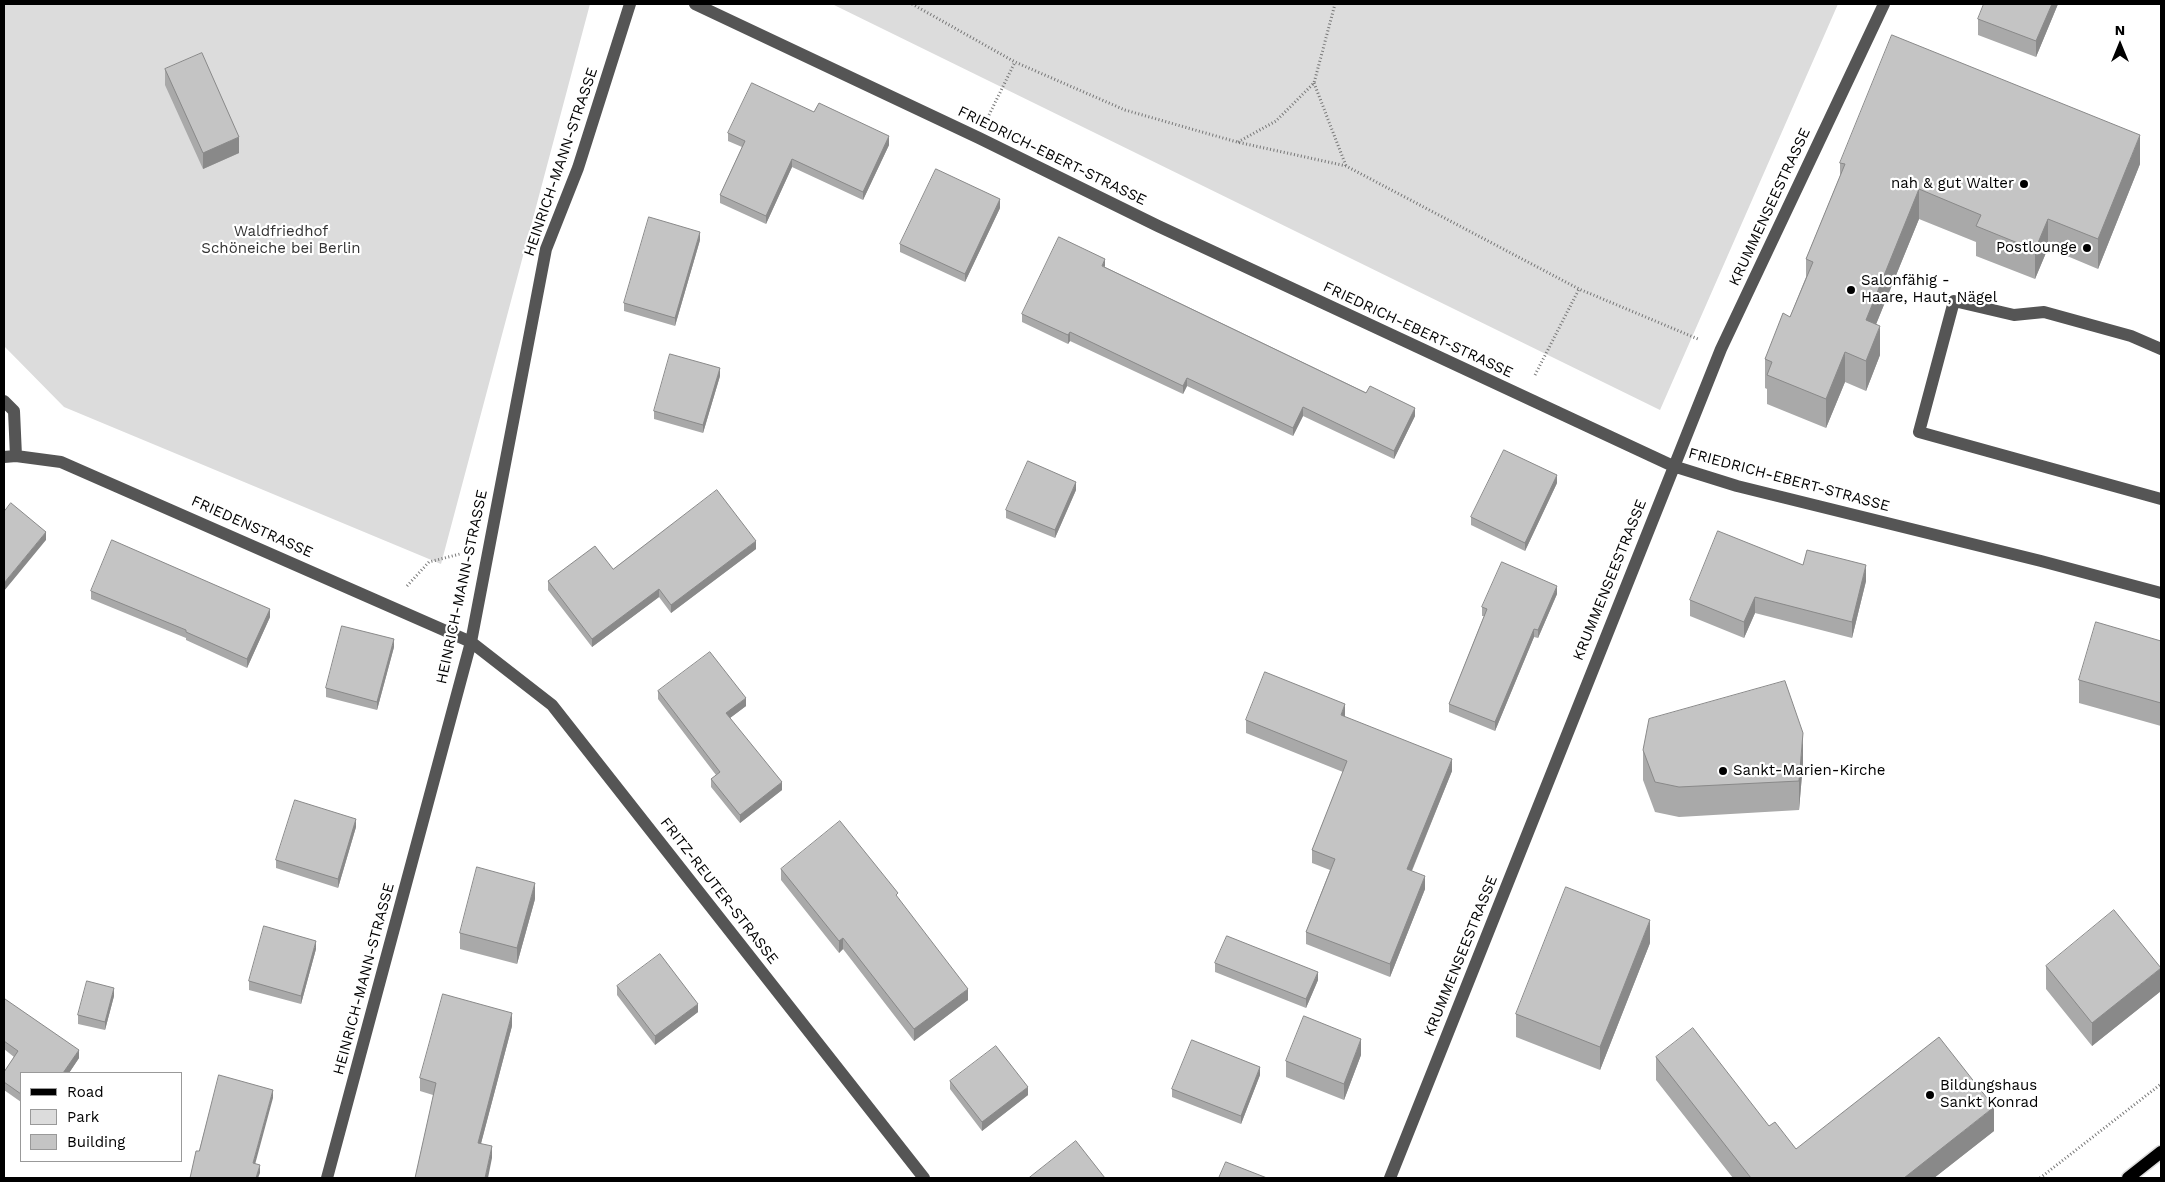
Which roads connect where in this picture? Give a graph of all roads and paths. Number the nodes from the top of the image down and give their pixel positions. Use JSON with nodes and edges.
{"nodes":[{"id":1,"x":630,"y":4,"type":"edge"},
{"id":2,"x":694,"y":4,"type":"edge"},
{"id":3,"x":912,"y":4,"type":"edge"},
{"id":4,"x":1335,"y":4,"type":"edge"},
{"id":5,"x":1884,"y":4,"type":"edge"},
{"id":6,"x":1015,"y":62,"type":"junction"},
{"id":7,"x":1314,"y":83,"type":"junction"},
{"id":8,"x":979,"y":138,"type":"junction"},
{"id":9,"x":1237,"y":142,"type":"junction"},
{"id":10,"x":1346,"y":166,"type":"junction"},
{"id":11,"x":1579,"y":289,"type":"junction"},
{"id":12,"x":1721,"y":349,"type":"junction"},
{"id":13,"x":2161,"y":349,"type":"edge"},
{"id":14,"x":1524,"y":397,"type":"junction"},
{"id":15,"x":4,"y":401,"type":"edge"},
{"id":16,"x":10,"y":456,"type":"edge"},
{"id":17,"x":1673,"y":466,"type":"junction"},
{"id":18,"x":2161,"y":499,"type":"edge"},
{"id":19,"x":460,"y":554,"type":"dead end"},
{"id":20,"x":2161,"y":594,"type":"edge"},
{"id":21,"x":385,"y":603,"type":"junction"},
{"id":22,"x":471,"y":642,"type":"junction"},
{"id":23,"x":2161,"y":1084,"type":"edge"},
{"id":24,"x":2161,"y":1152,"type":"edge"},
{"id":25,"x":328,"y":1178,"type":"edge"},
{"id":26,"x":924,"y":1178,"type":"edge"},
{"id":27,"x":1390,"y":1178,"type":"edge"},
{"id":28,"x":2040,"y":1178,"type":"edge"},
{"id":29,"x":2128,"y":1178,"type":"edge"}],
"edges":[{"from":1,"to":22,"type":"street","name":"HEINRICH-MANN-STRASSE"},
{"from":2,"to":8,"type":"street","name":"FRIEDRICH-EBERT-STRASSE"},
{"from":3,"to":6,"type":"path"},
{"from":4,"to":7,"type":"path"},
{"from":5,"to":12,"type":"street","name":"KRUMMENSEESTRASSE"},
{"from":6,"to":8,"type":"path"},
{"from":6,"to":9,"type":"path"},
{"from":7,"to":9,"type":"path"},
{"from":7,"to":10,"type":"path"},
{"from":8,"to":14,"type":"street","name":"FRIEDRICH-EBERT-STRASSE"},
{"from":9,"to":10,"type":"path"},
{"from":10,"to":11,"type":"path"},
{"from":11,"to":12,"type":"path"},
{"from":11,"to":14,"type":"path"},
{"from":12,"to":17,"type":"street","name":"KRUMMENSEESTRASSE"},
{"from":13,"to":18,"type":"street"},
{"from":14,"to":17,"type":"street","name":"FRIEDRICH-EBERT-STRASSE"},
{"from":15,"to":16,"type":"street"},
{"from":16,"to":21,"type":"street","name":"FRIEDENSTRASSE"},
{"from":17,"to":20,"type":"street","name":"FRIEDRICH-EBERT-STRASSE"},
{"from":17,"to":27,"type":"street","name":"KRUMMENSEESTRASSE"},
{"from":19,"to":21,"type":"path"},
{"from":21,"to":22,"type":"street","name":"FRIEDENSTRASSE"},
{"from":22,"to":25,"type":"street","name":"HEINRICH-MANN-STRASSE"},
{"from":22,"to":26,"type":"street","name":"FRITZ-REUTER-STRASSE"},
{"from":23,"to":28,"type":"path"},
{"from":24,"to":29,"type":"main road"}]}
